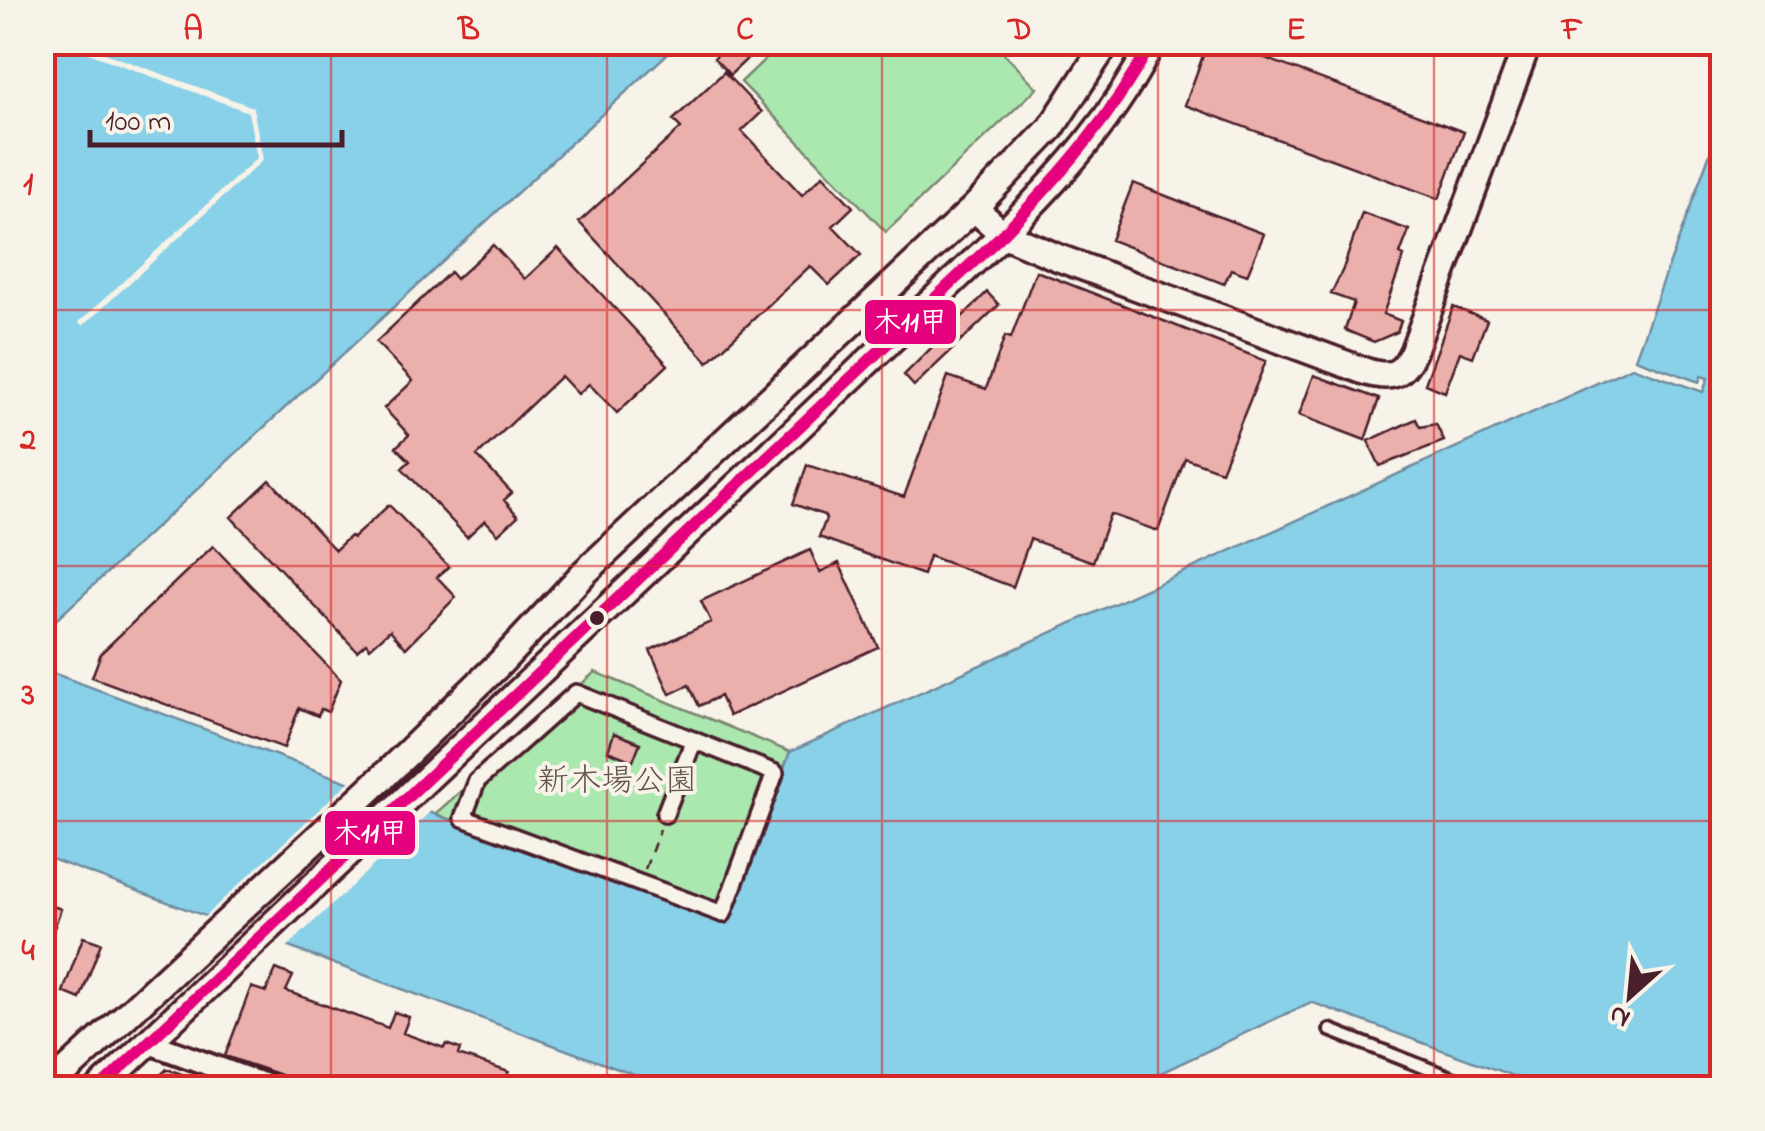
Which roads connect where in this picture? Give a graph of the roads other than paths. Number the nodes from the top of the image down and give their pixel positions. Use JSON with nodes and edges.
{"nodes":[{"id":1,"x":1107,"y":42,"type":"edge"},
{"id":2,"x":1152,"y":42,"type":"edge"},
{"id":3,"x":1528,"y":42,"type":"edge"},
{"id":4,"x":974,"y":208,"type":"junction"},
{"id":5,"x":1003,"y":234,"type":"junction"},
{"id":6,"x":694,"y":740,"type":"junction"},
{"id":7,"x":666,"y":814,"type":"road end"},
{"id":8,"x":1330,"y":1030,"type":"dead end"},
{"id":9,"x":147,"y":1042,"type":"junction"},
{"id":10,"x":219,"y":1079,"type":"edge"},
{"id":11,"x":1451,"y":1084,"type":"edge"},
{"id":12,"x":48,"y":1088,"type":"edge"},
{"id":13,"x":100,"y":1088,"type":"edge"},
{"id":14,"x":274,"y":1088,"type":"edge"},
{"id":15,"x":1477,"y":1088,"type":"edge"}],
"edges":[{"from":1,"to":4,"type":"street"},
{"from":2,"to":5,"type":"street"},
{"from":3,"to":5,"type":"street"},
{"from":4,"to":5,"type":"street"},
{"from":4,"to":12,"type":"street"},
{"from":5,"to":9,"type":"street"},
{"from":6,"to":6,"type":"street"},
{"from":6,"to":7,"type":"street"},
{"from":8,"to":11,"type":"lane"},
{"from":9,"to":10,"type":"street"},
{"from":9,"to":13,"type":"street"},
{"from":10,"to":14,"type":"street"},
{"from":11,"to":15,"type":"lane"}]}
